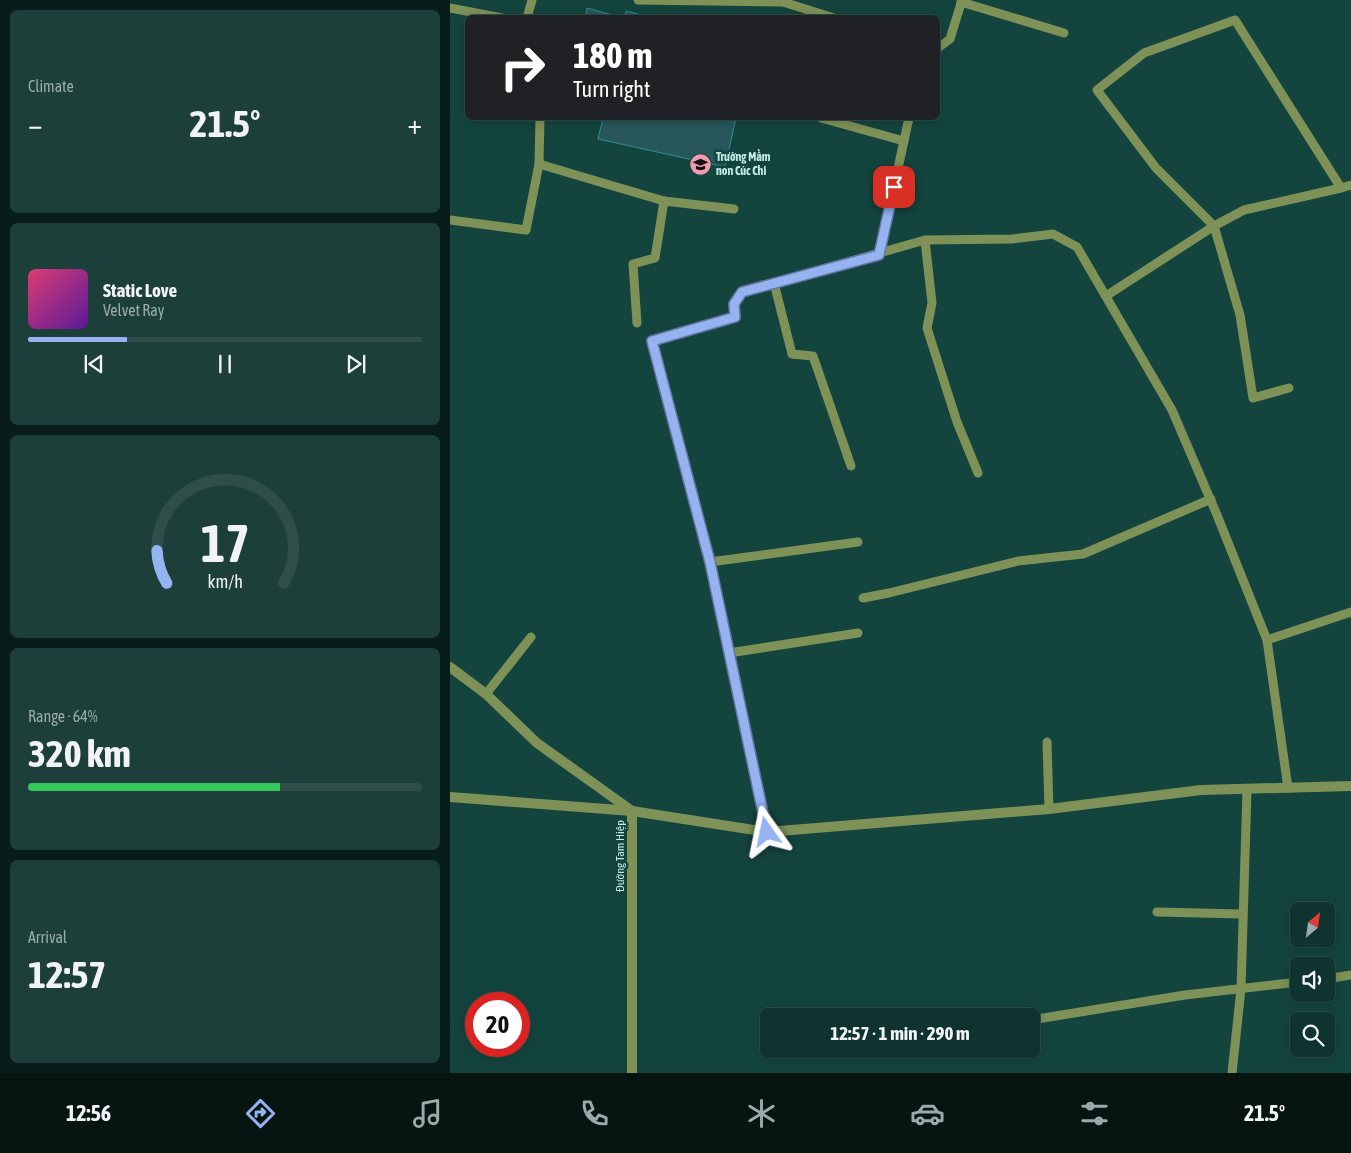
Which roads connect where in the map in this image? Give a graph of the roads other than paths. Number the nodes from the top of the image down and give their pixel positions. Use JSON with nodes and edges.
{"nodes":[{"id":1,"x":532,"y":0,"type":"edge"},
{"id":2,"x":638,"y":0,"type":"edge"},
{"id":3,"x":654,"y":0,"type":"edge"},
{"id":4,"x":783,"y":1,"type":"edge"},
{"id":5,"x":962,"y":1,"type":"edge"},
{"id":6,"x":450,"y":8,"type":"edge"},
{"id":7,"x":486,"y":15,"type":"edge"},
{"id":8,"x":528,"y":15,"type":"edge"},
{"id":9,"x":825,"y":15,"type":"edge"},
{"id":10,"x":1064,"y":34,"type":"dead end"},
{"id":11,"x":940,"y":46,"type":"edge"},
{"id":12,"x":540,"y":120,"type":"edge"},
{"id":13,"x":828,"y":120,"type":"edge"},
{"id":14,"x":909,"y":120,"type":"edge"},
{"id":15,"x":904,"y":141,"type":"junction"},
{"id":16,"x":539,"y":164,"type":"junction"},
{"id":17,"x":1351,"y":185,"type":"edge"},
{"id":18,"x":1341,"y":188,"type":"junction"},
{"id":19,"x":664,"y":201,"type":"junction"},
{"id":20,"x":734,"y":209,"type":"dead end"},
{"id":21,"x":450,"y":220,"type":"edge"},
{"id":22,"x":1214,"y":226,"type":"junction"},
{"id":23,"x":925,"y":240,"type":"junction"},
{"id":24,"x":879,"y":255,"type":"junction"},
{"id":25,"x":774,"y":283,"type":"junction"},
{"id":26,"x":1106,"y":296,"type":"junction"},
{"id":27,"x":637,"y":323,"type":"dead end"},
{"id":28,"x":1289,"y":388,"type":"dead end"},
{"id":29,"x":851,"y":466,"type":"dead end"},
{"id":30,"x":978,"y":473,"type":"dead end"},
{"id":31,"x":1211,"y":499,"type":"junction"},
{"id":32,"x":858,"y":542,"type":"dead end"},
{"id":33,"x":710,"y":562,"type":"junction"},
{"id":34,"x":863,"y":598,"type":"dead end"},
{"id":35,"x":1351,"y":612,"type":"edge"},
{"id":36,"x":858,"y":633,"type":"dead end"},
{"id":37,"x":531,"y":637,"type":"dead end"},
{"id":38,"x":1267,"y":640,"type":"junction"},
{"id":39,"x":729,"y":653,"type":"junction"},
{"id":40,"x":450,"y":667,"type":"edge"},
{"id":41,"x":486,"y":694,"type":"junction"},
{"id":42,"x":1048,"y":742,"type":"dead end"},
{"id":43,"x":1351,"y":786,"type":"edge"},
{"id":44,"x":1288,"y":788,"type":"junction"},
{"id":45,"x":1247,"y":790,"type":"junction"},
{"id":46,"x":450,"y":797,"type":"edge"},
{"id":47,"x":1049,"y":809,"type":"junction"},
{"id":48,"x":632,"y":811,"type":"junction"},
{"id":49,"x":767,"y":832,"type":"junction"},
{"id":50,"x":1156,"y":912,"type":"dead end"},
{"id":51,"x":1242,"y":914,"type":"junction"},
{"id":52,"x":1351,"y":976,"type":"edge"},
{"id":53,"x":1335,"y":978,"type":"edge"},
{"id":54,"x":1290,"y":983,"type":"edge"},
{"id":55,"x":1240,"y":989,"type":"junction"},
{"id":56,"x":1040,"y":1019,"type":"edge"},
{"id":57,"x":632,"y":1073,"type":"edge"},
{"id":58,"x":1232,"y":1073,"type":"edge"}],
"edges":[{"from":1,"to":8,"type":"lane"},
{"from":2,"to":3,"type":"lane"},
{"from":3,"to":4,"type":"lane"},
{"from":4,"to":9,"type":"lane"},
{"from":5,"to":10,"type":"lane"},
{"from":5,"to":11,"type":"lane"},
{"from":6,"to":7,"type":"lane"},
{"from":12,"to":16,"type":"lane"},
{"from":13,"to":15,"type":"lane"},
{"from":14,"to":15,"type":"lane"},
{"from":15,"to":24,"type":"lane"},
{"from":16,"to":19,"type":"lane"},
{"from":16,"to":21,"type":"lane"},
{"from":17,"to":18,"type":"lane"},
{"from":18,"to":22,"type":"lane"},
{"from":18,"to":22,"type":"lane"},
{"from":19,"to":20,"type":"lane"},
{"from":19,"to":27,"type":"lane"},
{"from":22,"to":26,"type":"lane"},
{"from":22,"to":28,"type":"lane"},
{"from":23,"to":24,"type":"lane"},
{"from":23,"to":26,"type":"lane"},
{"from":23,"to":30,"type":"lane"},
{"from":24,"to":25,"type":"lane"},
{"from":25,"to":29,"type":"lane"},
{"from":25,"to":33,"type":"lane"},
{"from":26,"to":31,"type":"lane"},
{"from":31,"to":34,"type":"lane"},
{"from":31,"to":38,"type":"lane"},
{"from":32,"to":33,"type":"lane"},
{"from":33,"to":39,"type":"lane"},
{"from":35,"to":38,"type":"lane"},
{"from":36,"to":39,"type":"lane"},
{"from":37,"to":41,"type":"lane"},
{"from":38,"to":44,"type":"lane"},
{"from":39,"to":49,"type":"lane"},
{"from":40,"to":41,"type":"street","name":"Đường Tam Hiệp"},
{"from":41,"to":48,"type":"street","name":"Đường Tam Hiệp"},
{"from":42,"to":47,"type":"lane"},
{"from":43,"to":44,"type":"street"},
{"from":44,"to":45,"type":"street"},
{"from":45,"to":47,"type":"street"},
{"from":45,"to":51,"type":"lane"},
{"from":46,"to":48,"type":"street"},
{"from":47,"to":49,"type":"street"},
{"from":48,"to":49,"type":"street"},
{"from":48,"to":57,"type":"street","name":"Đường Tam Hiệp"},
{"from":50,"to":51,"type":"lane"},
{"from":51,"to":55,"type":"lane"},
{"from":52,"to":53,"type":"lane"},
{"from":54,"to":55,"type":"lane"},
{"from":55,"to":56,"type":"lane"},
{"from":55,"to":58,"type":"lane"}]}
